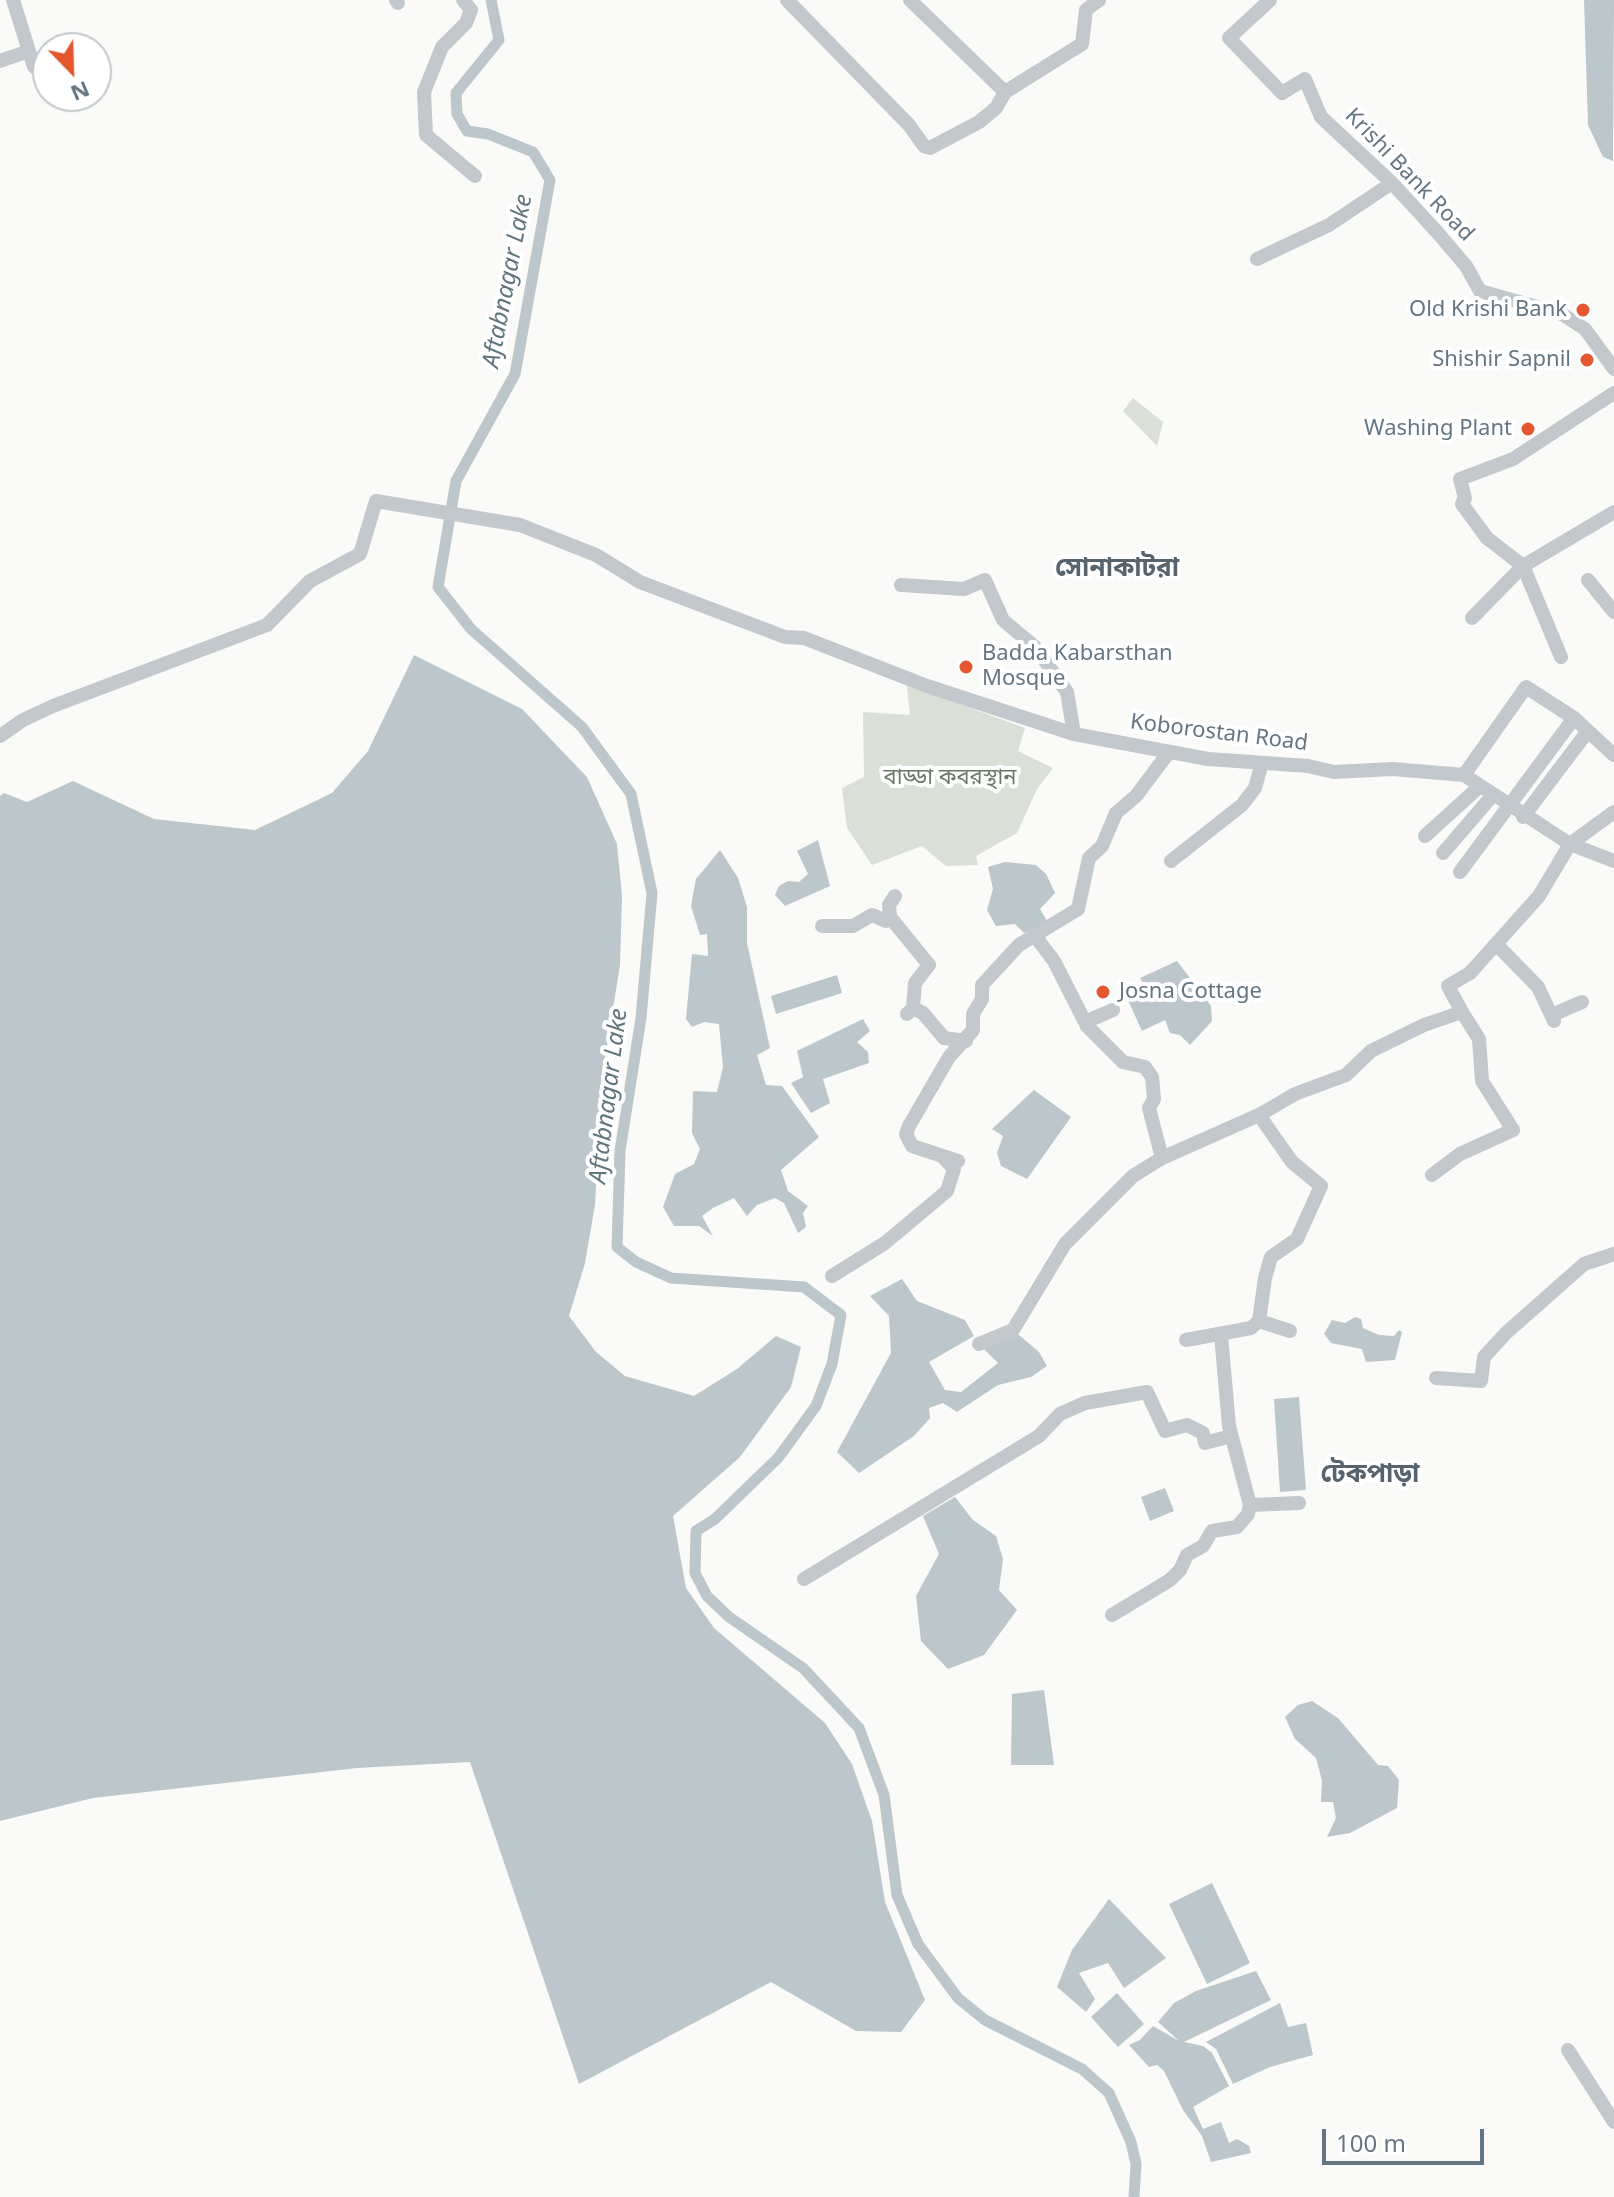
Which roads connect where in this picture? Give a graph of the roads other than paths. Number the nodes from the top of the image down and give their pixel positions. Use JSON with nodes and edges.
{"nodes":[{"id":1,"x":13,"y":0,"type":"edge"},
{"id":2,"x":463,"y":0,"type":"edge"},
{"id":3,"x":787,"y":0,"type":"edge"},
{"id":4,"x":910,"y":0,"type":"edge"},
{"id":5,"x":1099,"y":0,"type":"edge"},
{"id":6,"x":1270,"y":0,"type":"edge"},
{"id":7,"x":29,"y":51,"type":"junction"},
{"id":8,"x":0,"y":61,"type":"edge"},
{"id":9,"x":32,"y":61,"type":"edge"},
{"id":10,"x":1005,"y":92,"type":"junction"},
{"id":11,"x":475,"y":176,"type":"dead end"},
{"id":12,"x":1392,"y":183,"type":"junction"},
{"id":13,"x":1257,"y":259,"type":"dead end"},
{"id":14,"x":1614,"y":369,"type":"edge"},
{"id":15,"x":1614,"y":393,"type":"edge"},
{"id":16,"x":1614,"y":512,"type":"edge"},
{"id":17,"x":1523,"y":566,"type":"junction"},
{"id":18,"x":1588,"y":580,"type":"dead end"},
{"id":19,"x":901,"y":585,"type":"dead end"},
{"id":20,"x":1614,"y":612,"type":"edge"},
{"id":21,"x":1472,"y":618,"type":"dead end"},
{"id":22,"x":1561,"y":657,"type":"dead end"},
{"id":23,"x":1574,"y":718,"type":"junction"},
{"id":24,"x":1588,"y":731,"type":"junction"},
{"id":25,"x":1074,"y":734,"type":"junction"},
{"id":26,"x":0,"y":736,"type":"edge"},
{"id":27,"x":1169,"y":752,"type":"junction"},
{"id":28,"x":1614,"y":755,"type":"edge"},
{"id":29,"x":1262,"y":763,"type":"junction"},
{"id":30,"x":1464,"y":775,"type":"junction"},
{"id":31,"x":1486,"y":790,"type":"junction"},
{"id":32,"x":1508,"y":806,"type":"junction"},
{"id":33,"x":1614,"y":812,"type":"edge"},
{"id":34,"x":1523,"y":817,"type":"junction"},
{"id":35,"x":1425,"y":836,"type":"dead end"},
{"id":36,"x":1570,"y":844,"type":"junction"},
{"id":37,"x":1443,"y":853,"type":"dead end"},
{"id":38,"x":1171,"y":861,"type":"dead end"},
{"id":39,"x":1614,"y":861,"type":"edge"},
{"id":40,"x":1460,"y":872,"type":"dead end"},
{"id":41,"x":895,"y":896,"type":"dead end"},
{"id":42,"x":890,"y":917,"type":"junction"},
{"id":43,"x":822,"y":926,"type":"dead end"},
{"id":44,"x":1035,"y":936,"type":"junction"},
{"id":45,"x":1496,"y":944,"type":"junction"},
{"id":46,"x":1582,"y":1002,"type":"dead end"},
{"id":47,"x":1113,"y":1010,"type":"dead end"},
{"id":48,"x":1462,"y":1012,"type":"junction"},
{"id":49,"x":1085,"y":1022,"type":"junction"},
{"id":50,"x":966,"y":1041,"type":"junction"},
{"id":51,"x":1259,"y":1115,"type":"junction"},
{"id":52,"x":942,"y":1156,"type":"junction"},
{"id":53,"x":1162,"y":1158,"type":"junction"},
{"id":54,"x":958,"y":1161,"type":"dead end"},
{"id":55,"x":1432,"y":1175,"type":"dead end"},
{"id":56,"x":1614,"y":1254,"type":"edge"},
{"id":57,"x":832,"y":1276,"type":"dead end"},
{"id":58,"x":1259,"y":1321,"type":"junction"},
{"id":59,"x":1290,"y":1331,"type":"dead end"},
{"id":60,"x":1221,"y":1335,"type":"junction"},
{"id":61,"x":1186,"y":1340,"type":"dead end"},
{"id":62,"x":979,"y":1344,"type":"dead end"},
{"id":63,"x":1436,"y":1378,"type":"dead end"},
{"id":64,"x":1231,"y":1436,"type":"junction"},
{"id":65,"x":1299,"y":1503,"type":"dead end"},
{"id":66,"x":1250,"y":1505,"type":"junction"},
{"id":67,"x":804,"y":1579,"type":"dead end"},
{"id":68,"x":1112,"y":1615,"type":"dead end"},
{"id":69,"x":1568,"y":2050,"type":"dead end"},
{"id":70,"x":1614,"y":2122,"type":"edge"}],
"edges":[{"from":1,"to":7,"type":"street"},
{"from":2,"to":11,"type":"street"},
{"from":3,"to":10,"type":"street"},
{"from":4,"to":10,"type":"street"},
{"from":5,"to":10,"type":"street"},
{"from":6,"to":12,"type":"street","name":"Krishi Bank Road"},
{"from":7,"to":8,"type":"street"},
{"from":7,"to":9,"type":"street"},
{"from":12,"to":13,"type":"street"},
{"from":12,"to":14,"type":"street","name":"Krishi Bank Road"},
{"from":15,"to":17,"type":"street"},
{"from":16,"to":17,"type":"street"},
{"from":17,"to":21,"type":"street"},
{"from":17,"to":22,"type":"street"},
{"from":18,"to":20,"type":"street"},
{"from":19,"to":25,"type":"street"},
{"from":23,"to":24,"type":"street"},
{"from":23,"to":30,"type":"street"},
{"from":23,"to":32,"type":"street"},
{"from":24,"to":28,"type":"street"},
{"from":24,"to":34,"type":"street"},
{"from":25,"to":26,"type":"street","name":"Koborostan Road"},
{"from":25,"to":27,"type":"street","name":"Koborostan Road"},
{"from":27,"to":29,"type":"street","name":"Koborostan Road"},
{"from":27,"to":44,"type":"street"},
{"from":29,"to":30,"type":"street","name":"Koborostan Road"},
{"from":29,"to":38,"type":"street"},
{"from":30,"to":31,"type":"street","name":"Koborostan Road"},
{"from":31,"to":32,"type":"street","name":"Koborostan Road"},
{"from":31,"to":35,"type":"street"},
{"from":31,"to":37,"type":"street"},
{"from":32,"to":34,"type":"street","name":"Koborostan Road"},
{"from":32,"to":40,"type":"street"},
{"from":33,"to":36,"type":"street"},
{"from":34,"to":36,"type":"street","name":"Koborostan Road"},
{"from":36,"to":39,"type":"street","name":"Koborostan Road"},
{"from":36,"to":45,"type":"street"},
{"from":41,"to":42,"type":"street"},
{"from":42,"to":43,"type":"street"},
{"from":42,"to":50,"type":"street"},
{"from":44,"to":49,"type":"street"},
{"from":44,"to":50,"type":"street"},
{"from":45,"to":46,"type":"street"},
{"from":45,"to":48,"type":"street"},
{"from":47,"to":49,"type":"street"},
{"from":48,"to":51,"type":"street"},
{"from":48,"to":55,"type":"street"},
{"from":49,"to":53,"type":"street"},
{"from":50,"to":52,"type":"street"},
{"from":51,"to":53,"type":"street"},
{"from":51,"to":58,"type":"street"},
{"from":52,"to":54,"type":"street"},
{"from":52,"to":57,"type":"street"},
{"from":53,"to":62,"type":"street"},
{"from":56,"to":63,"type":"street"},
{"from":58,"to":59,"type":"street"},
{"from":58,"to":60,"type":"street"},
{"from":60,"to":61,"type":"street"},
{"from":60,"to":64,"type":"street"},
{"from":64,"to":66,"type":"street"},
{"from":64,"to":67,"type":"street"},
{"from":65,"to":66,"type":"street"},
{"from":66,"to":68,"type":"street"},
{"from":69,"to":70,"type":"street"}]}
